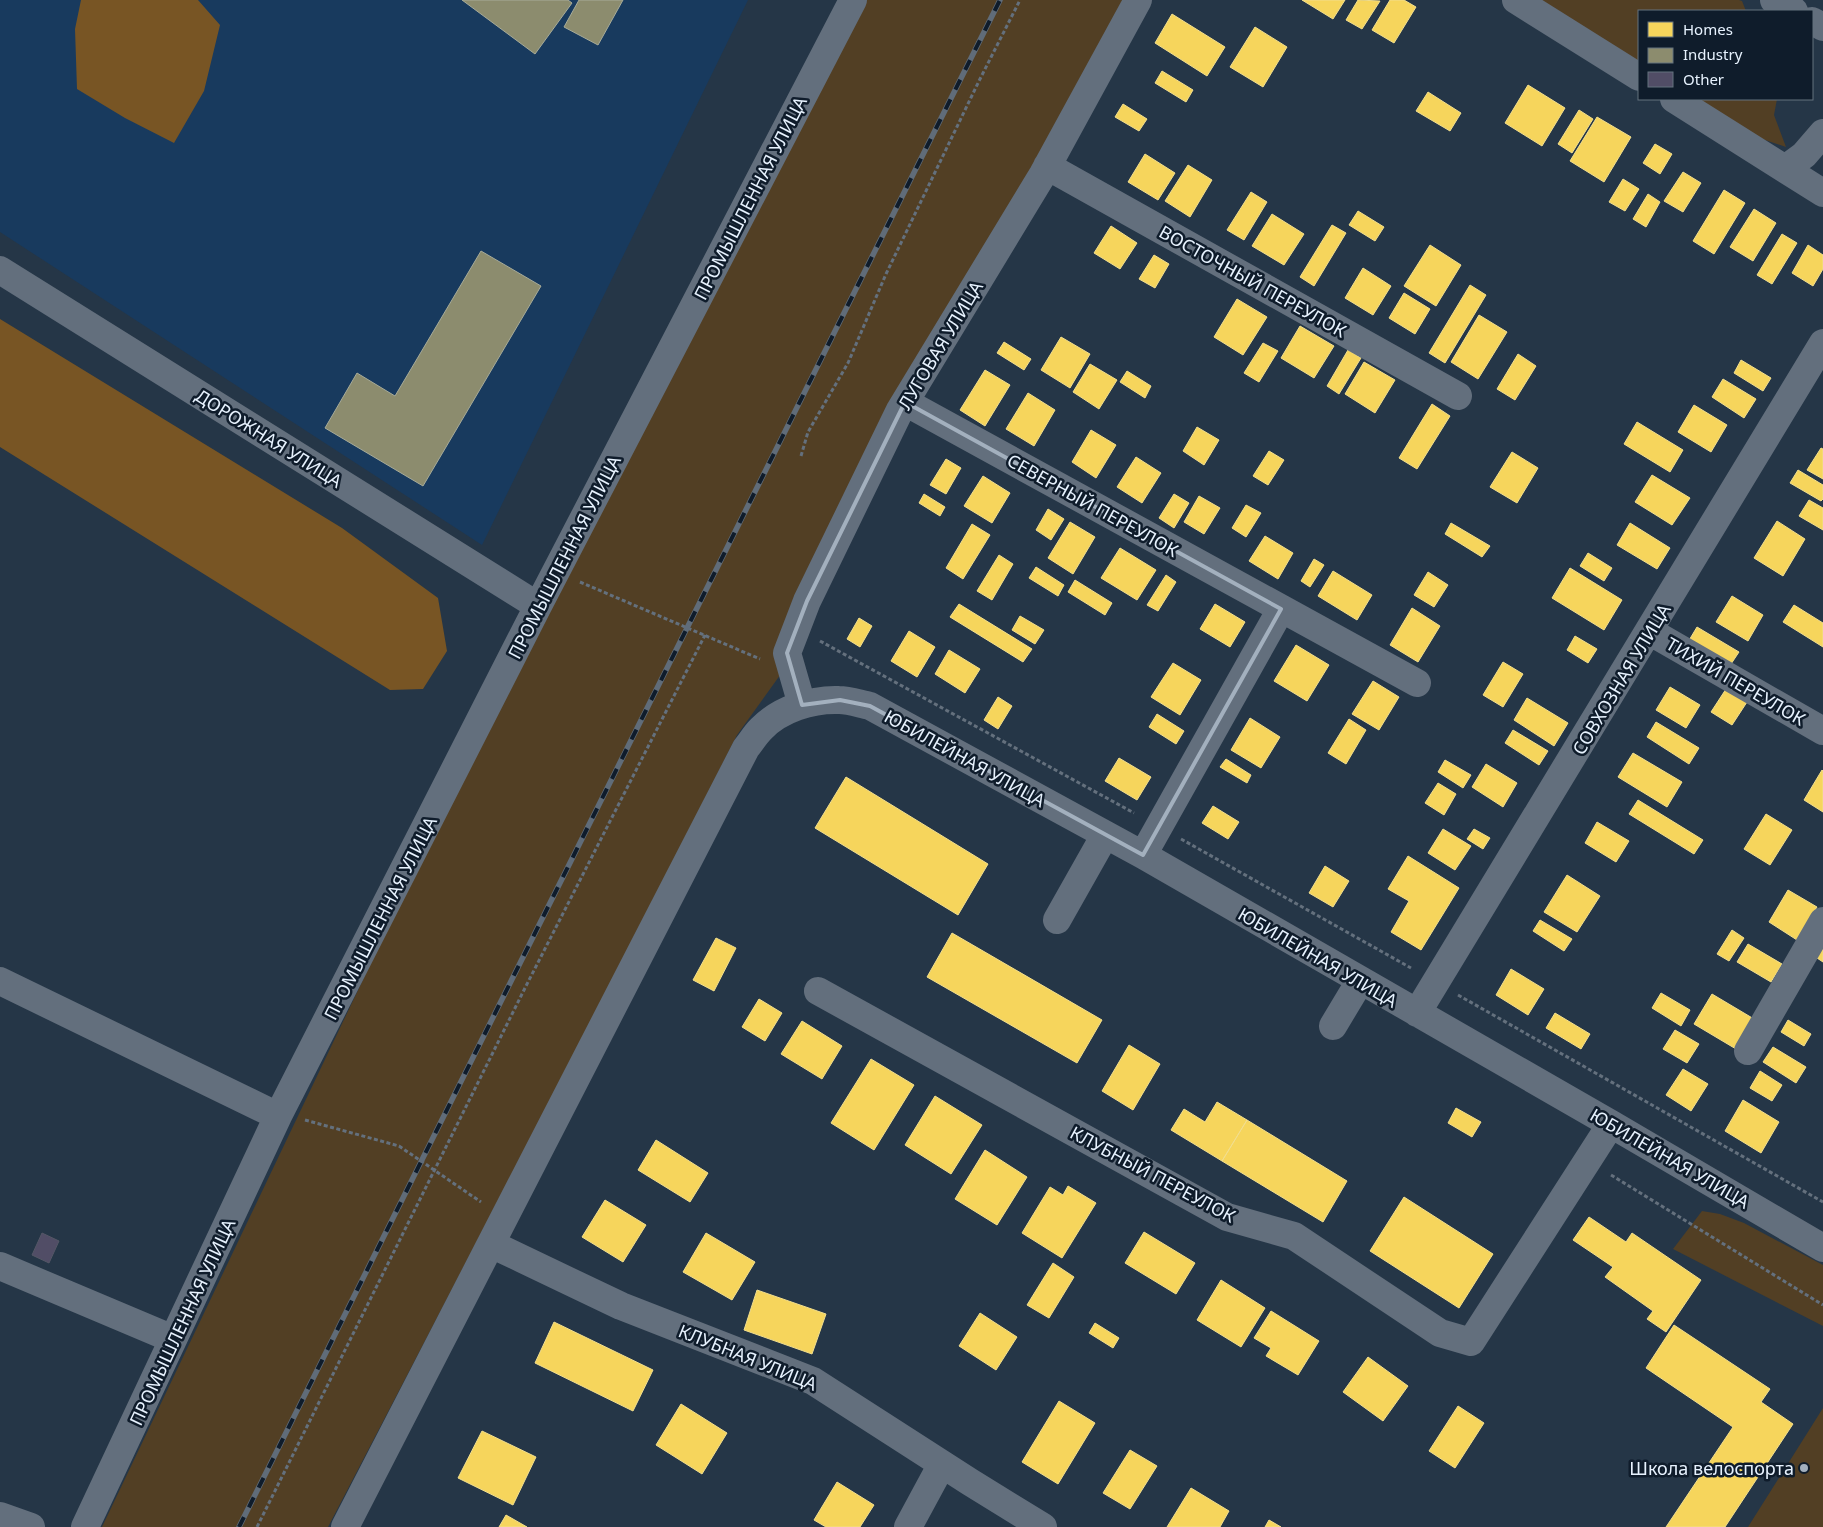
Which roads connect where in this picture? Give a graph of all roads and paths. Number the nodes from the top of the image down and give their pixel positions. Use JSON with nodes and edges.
{"nodes":[{"id":1,"x":853,"y":0,"type":"edge"},
{"id":2,"x":1020,"y":0,"type":"edge"},
{"id":3,"x":1138,"y":0,"type":"edge"},
{"id":4,"x":1516,"y":0,"type":"edge"},
{"id":5,"x":1774,"y":0,"type":"edge"},
{"id":6,"x":1792,"y":10,"type":"edge"},
{"id":7,"x":1638,"y":76,"type":"edge"},
{"id":8,"x":1676,"y":100,"type":"edge"},
{"id":9,"x":1823,"y":133,"type":"edge"},
{"id":10,"x":1048,"y":166,"type":"junction"},
{"id":11,"x":1785,"y":169,"type":"junction"},
{"id":12,"x":1823,"y":193,"type":"edge"},
{"id":13,"x":0,"y":270,"type":"edge"},
{"id":14,"x":1823,"y":343,"type":"edge"},
{"id":15,"x":1458,"y":396,"type":"dead end"},
{"id":16,"x":905,"y":402,"type":"junction"},
{"id":17,"x":801,"y":456,"type":"dead end"},
{"id":18,"x":556,"y":572,"type":"junction"},
{"id":19,"x":538,"y":606,"type":"junction"},
{"id":20,"x":1281,"y":609,"type":"junction"},
{"id":21,"x":796,"y":628,"type":"junction"},
{"id":22,"x":1649,"y":631,"type":"junction"},
{"id":23,"x":705,"y":635,"type":"junction"},
{"id":24,"x":763,"y":660,"type":"dead end"},
{"id":25,"x":1417,"y":683,"type":"dead end"},
{"id":26,"x":802,"y":705,"type":"junction"},
{"id":27,"x":1823,"y":731,"type":"edge"},
{"id":28,"x":1159,"y":827,"type":"junction"},
{"id":29,"x":1105,"y":835,"type":"junction"},
{"id":30,"x":1143,"y":856,"type":"junction"},
{"id":31,"x":1057,"y":920,"type":"dead end"},
{"id":32,"x":1823,"y":921,"type":"edge"},
{"id":33,"x":0,"y":981,"type":"edge"},
{"id":34,"x":1360,"y":981,"type":"junction"},
{"id":35,"x":1436,"y":982,"type":"junction"},
{"id":36,"x":818,"y":991,"type":"dead end"},
{"id":37,"x":1417,"y":1014,"type":"junction"},
{"id":38,"x":1333,"y":1026,"type":"dead end"},
{"id":39,"x":1748,"y":1051,"type":"dead end"},
{"id":40,"x":279,"y":1115,"type":"junction"},
{"id":41,"x":1611,"y":1124,"type":"junction"},
{"id":42,"x":1588,"y":1161,"type":"junction"},
{"id":43,"x":434,"y":1170,"type":"junction"},
{"id":44,"x":1823,"y":1202,"type":"edge"},
{"id":45,"x":504,"y":1218,"type":"junction"},
{"id":46,"x":491,"y":1244,"type":"junction"},
{"id":47,"x":1823,"y":1248,"type":"edge"},
{"id":48,"x":0,"y":1266,"type":"edge"},
{"id":49,"x":1823,"y":1306,"type":"edge"},
{"id":50,"x":173,"y":1340,"type":"junction"},
{"id":51,"x":942,"y":1464,"type":"junction"},
{"id":52,"x":0,"y":1516,"type":"edge"},
{"id":53,"x":30,"y":1527,"type":"edge"},
{"id":54,"x":85,"y":1527,"type":"edge"},
{"id":55,"x":257,"y":1527,"type":"edge"},
{"id":56,"x":345,"y":1527,"type":"edge"},
{"id":57,"x":908,"y":1527,"type":"edge"},
{"id":58,"x":1043,"y":1527,"type":"edge"}],
"edges":[{"from":1,"to":18,"type":"street","name":"ПРОМЫШЛЕННАЯ УЛИЦА"},
{"from":2,"to":17,"type":"path"},
{"from":3,"to":10,"type":"street","name":"ЛУГОВАЯ УЛИЦА"},
{"from":4,"to":7,"type":"street"},
{"from":5,"to":6,"type":"street"},
{"from":8,"to":11,"type":"street"},
{"from":9,"to":11,"type":"street"},
{"from":10,"to":15,"type":"street","name":"ВОСТОЧНЫЙ ПЕРЕУЛОК"},
{"from":10,"to":16,"type":"street","name":"ЛУГОВАЯ УЛИЦА"},
{"from":11,"to":12,"type":"street"},
{"from":13,"to":19,"type":"street","name":"ДОРОЖНАЯ УЛИЦА"},
{"from":14,"to":22,"type":"street","name":"СОВХОЗНАЯ УЛИЦА"},
{"from":16,"to":20,"type":"street","name":"СЕВЕРНЫЙ ПЕРЕУЛОК"},
{"from":16,"to":21,"type":"street","name":"ЛУГОВАЯ УЛИЦА"},
{"from":18,"to":19,"type":"street","name":"ПРОМЫШЛЕННАЯ УЛИЦА"},
{"from":18,"to":23,"type":"path"},
{"from":19,"to":40,"type":"street","name":"ПРОМЫШЛЕННАЯ УЛИЦА"},
{"from":20,"to":25,"type":"street","name":"СЕВЕРНЫЙ ПЕРЕУЛОК"},
{"from":20,"to":28,"type":"street"},
{"from":21,"to":26,"type":"street","name":"ЛУГОВАЯ УЛИЦА"},
{"from":21,"to":28,"type":"path"},
{"from":22,"to":27,"type":"street","name":"ТИХИЙ ПЕРЕУЛОК"},
{"from":22,"to":35,"type":"street","name":"СОВХОЗНАЯ УЛИЦА"},
{"from":23,"to":24,"type":"path"},
{"from":23,"to":43,"type":"path"},
{"from":26,"to":29,"type":"street","name":"ЮБИЛЕЙНАЯ УЛИЦА"},
{"from":26,"to":45,"type":"street","name":"ЮБИЛЕЙНАЯ УЛИЦА"},
{"from":28,"to":30,"type":"street"},
{"from":28,"to":35,"type":"path"},
{"from":29,"to":30,"type":"street","name":"ЮБИЛЕЙНАЯ УЛИЦА"},
{"from":29,"to":31,"type":"street"},
{"from":30,"to":34,"type":"street","name":"ЮБИЛЕЙНАЯ УЛИЦА"},
{"from":32,"to":39,"type":"street"},
{"from":33,"to":40,"type":"street"},
{"from":34,"to":37,"type":"street","name":"ЮБИЛЕЙНАЯ УЛИЦА"},
{"from":34,"to":38,"type":"street"},
{"from":35,"to":37,"type":"street","name":"СОВХОЗНАЯ УЛИЦА"},
{"from":35,"to":44,"type":"path"},
{"from":36,"to":42,"type":"street","name":"КЛУБНЫЙ ПЕРЕУЛОК"},
{"from":37,"to":41,"type":"street","name":"ЮБИЛЕЙНАЯ УЛИЦА"},
{"from":40,"to":43,"type":"path"},
{"from":40,"to":50,"type":"street","name":"ПРОМЫШЛЕННАЯ УЛИЦА"},
{"from":41,"to":42,"type":"street","name":"КЛУБНЫЙ ПЕРЕУЛОК"},
{"from":41,"to":47,"type":"street","name":"ЮБИЛЕЙНАЯ УЛИЦА"},
{"from":42,"to":49,"type":"path"},
{"from":43,"to":45,"type":"path"},
{"from":43,"to":55,"type":"path"},
{"from":45,"to":46,"type":"street","name":"ЮБИЛЕЙНАЯ УЛИЦА"},
{"from":46,"to":51,"type":"street","name":"КЛУБНАЯ УЛИЦА"},
{"from":46,"to":56,"type":"street","name":"ЮБИЛЕЙНАЯ УЛИЦА"},
{"from":48,"to":50,"type":"street"},
{"from":50,"to":54,"type":"street","name":"ПРОМЫШЛЕННАЯ УЛИЦА"},
{"from":51,"to":57,"type":"street"},
{"from":51,"to":58,"type":"street","name":"КЛУБНАЯ УЛИЦА"},
{"from":52,"to":53,"type":"street"}]}
